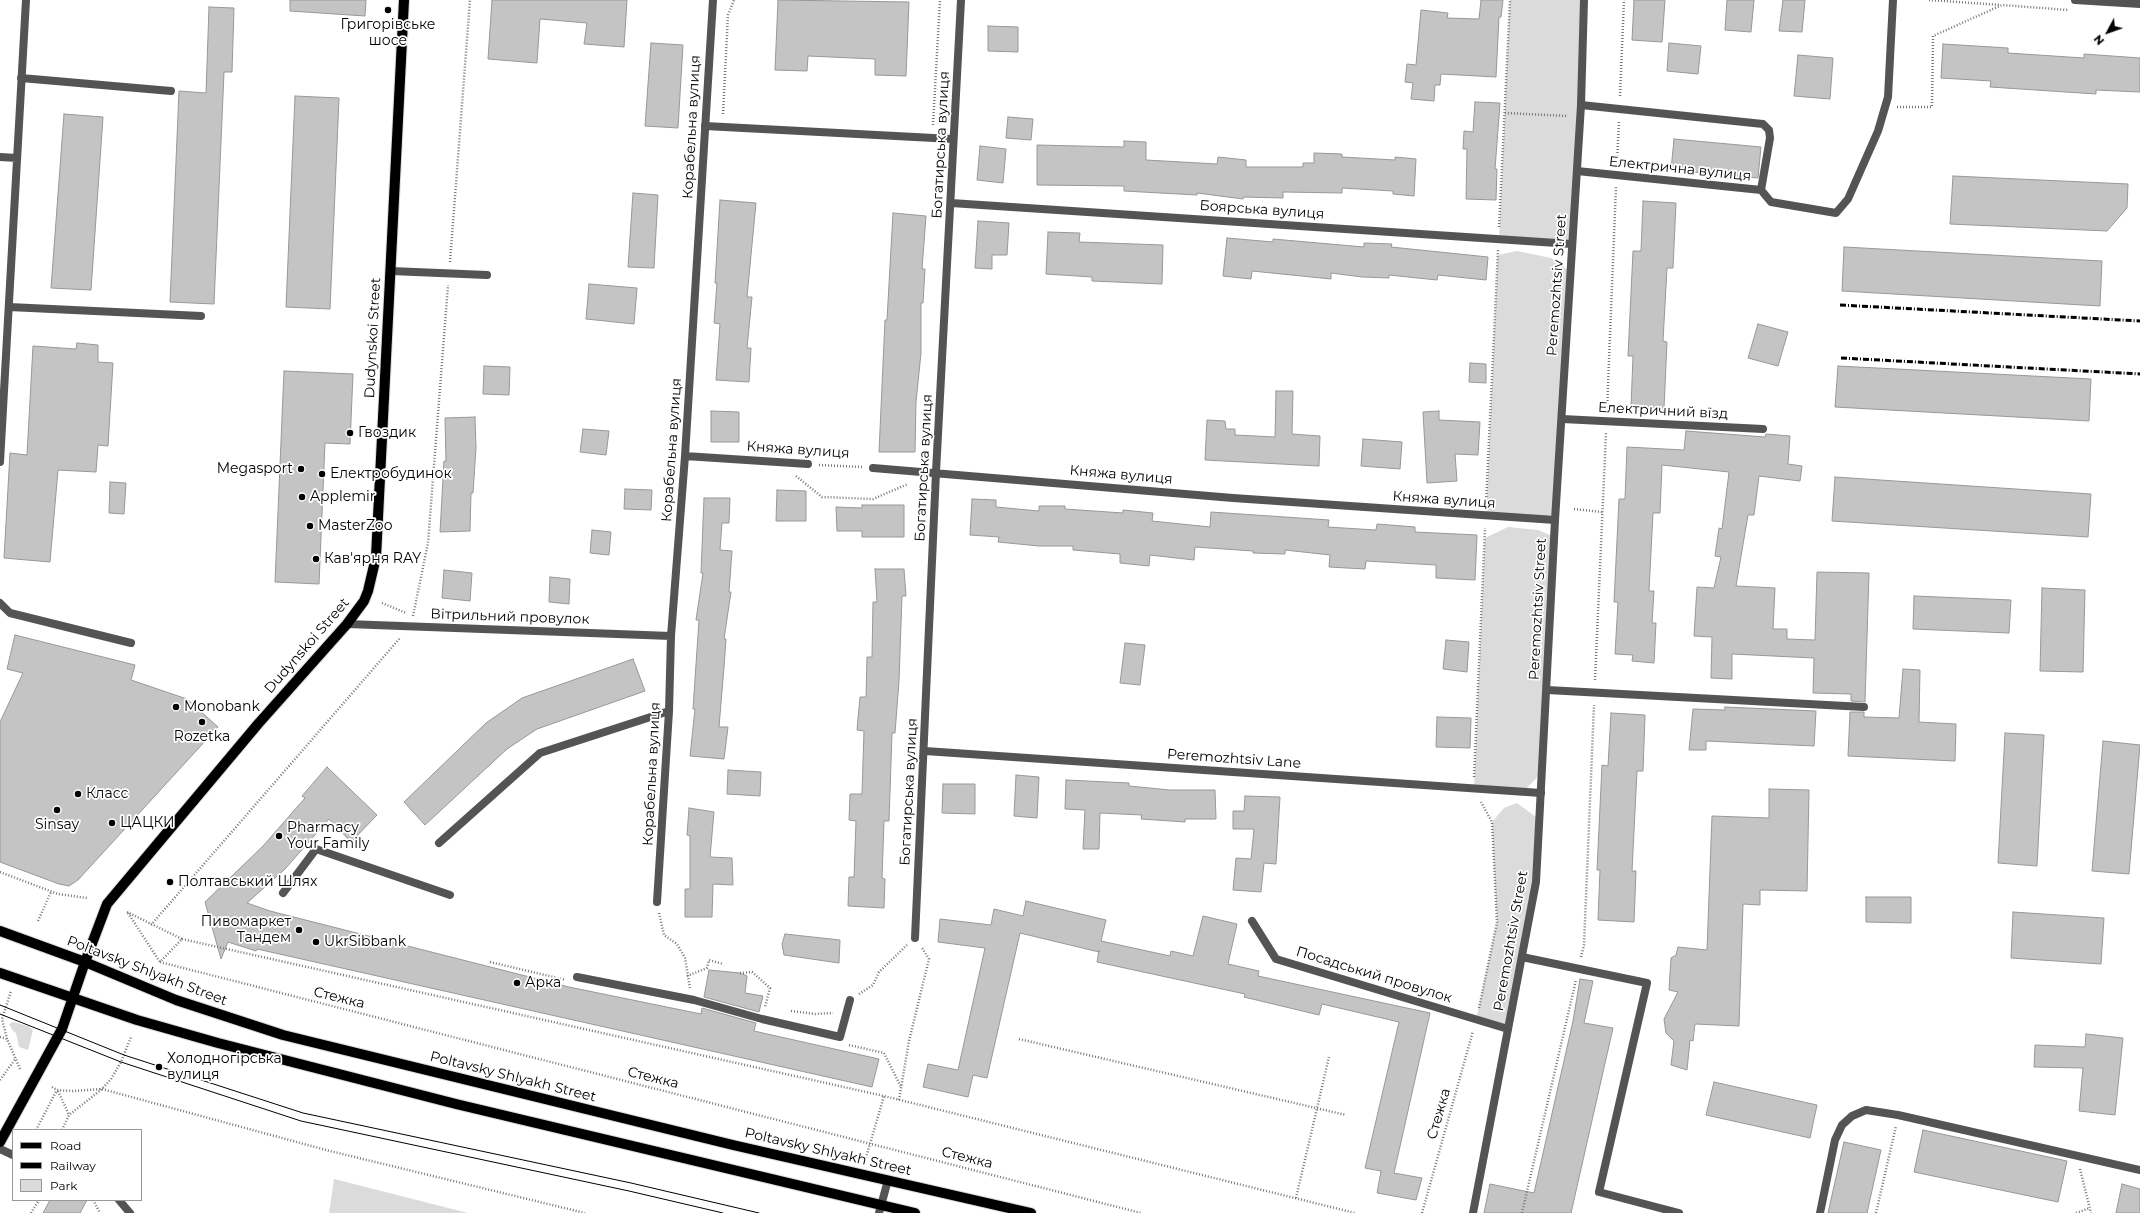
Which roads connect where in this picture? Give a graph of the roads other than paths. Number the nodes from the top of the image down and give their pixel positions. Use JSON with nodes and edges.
{"nodes":[{"id":1,"x":26,"y":0,"type":"edge"},
{"id":2,"x":404,"y":0,"type":"edge"},
{"id":3,"x":712,"y":0,"type":"edge"},
{"id":4,"x":961,"y":0,"type":"edge"},
{"id":5,"x":1584,"y":0,"type":"edge"},
{"id":6,"x":1893,"y":0,"type":"edge"},
{"id":7,"x":2075,"y":0,"type":"edge"},
{"id":8,"x":2095,"y":1,"type":"edge"},
{"id":9,"x":2140,"y":4,"type":"edge"},
{"id":10,"x":22,"y":78,"type":"junction"},
{"id":11,"x":172,"y":91,"type":"dead end"},
{"id":12,"x":1581,"y":105,"type":"junction"},
{"id":13,"x":705,"y":126,"type":"junction"},
{"id":14,"x":953,"y":139,"type":"junction"},
{"id":15,"x":0,"y":157,"type":"edge"},
{"id":16,"x":17,"y":158,"type":"junction"},
{"id":17,"x":1577,"y":171,"type":"junction"},
{"id":18,"x":1760,"y":190,"type":"junction"},
{"id":19,"x":951,"y":203,"type":"junction"},
{"id":20,"x":1572,"y":244,"type":"junction"},
{"id":21,"x":391,"y":271,"type":"junction"},
{"id":22,"x":487,"y":275,"type":"dead end"},
{"id":23,"x":9,"y":307,"type":"junction"},
{"id":24,"x":201,"y":316,"type":"dead end"},
{"id":25,"x":2,"y":380,"type":"edge"},
{"id":26,"x":1562,"y":419,"type":"junction"},
{"id":27,"x":1763,"y":429,"type":"dead end"},
{"id":28,"x":685,"y":456,"type":"junction"},
{"id":29,"x":0,"y":462,"type":"edge"},
{"id":30,"x":808,"y":464,"type":"road end"},
{"id":31,"x":873,"y":468,"type":"road end"},
{"id":32,"x":936,"y":472,"type":"junction"},
{"id":33,"x":1555,"y":520,"type":"junction"},
{"id":34,"x":0,"y":603,"type":"edge"},
{"id":35,"x":347,"y":624,"type":"junction"},
{"id":36,"x":672,"y":636,"type":"junction"},
{"id":37,"x":131,"y":643,"type":"dead end"},
{"id":38,"x":1547,"y":690,"type":"junction"},
{"id":39,"x":1864,"y":707,"type":"dead end"},
{"id":40,"x":669,"y":711,"type":"junction"},
{"id":41,"x":925,"y":751,"type":"junction"},
{"id":42,"x":1541,"y":793,"type":"junction"},
{"id":43,"x":439,"y":843,"type":"dead end"},
{"id":44,"x":283,"y":894,"type":"dead end"},
{"id":45,"x":450,"y":895,"type":"dead end"},
{"id":46,"x":657,"y":902,"type":"road end"},
{"id":47,"x":1252,"y":921,"type":"dead end"},
{"id":48,"x":0,"y":930,"type":"edge"},
{"id":49,"x":915,"y":938,"type":"road end"},
{"id":50,"x":1522,"y":957,"type":"junction"},
{"id":51,"x":84,"y":962,"type":"junction"},
{"id":52,"x":0,"y":972,"type":"edge"},
{"id":53,"x":577,"y":977,"type":"dead end"},
{"id":54,"x":72,"y":999,"type":"junction"},
{"id":55,"x":850,"y":1000,"type":"dead end"},
{"id":56,"x":1508,"y":1029,"type":"junction"},
{"id":57,"x":0,"y":1142,"type":"edge"},
{"id":58,"x":0,"y":1149,"type":"edge"},
{"id":59,"x":12,"y":1155,"type":"edge"},
{"id":60,"x":2140,"y":1170,"type":"edge"},
{"id":61,"x":888,"y":1180,"type":"junction"},
{"id":62,"x":120,"y":1201,"type":"edge"},
{"id":63,"x":880,"y":1209,"type":"edge"},
{"id":64,"x":130,"y":1213,"type":"edge"},
{"id":65,"x":915,"y":1213,"type":"edge"},
{"id":66,"x":1031,"y":1213,"type":"edge"},
{"id":67,"x":1473,"y":1213,"type":"edge"},
{"id":68,"x":1680,"y":1213,"type":"edge"},
{"id":69,"x":1820,"y":1213,"type":"edge"}],
"edges":[{"from":1,"to":10,"type":"street"},
{"from":2,"to":21,"type":"main road","name":"Dudynskoi Street"},
{"from":3,"to":13,"type":"street","name":"Корабельна вулиця"},
{"from":4,"to":14,"type":"street","name":"Богатирська вулиця"},
{"from":5,"to":12,"type":"street","name":"Peremozhtsiv Street"},
{"from":6,"to":18,"type":"street","name":"Електрична вулиця"},
{"from":7,"to":8,"type":"street"},
{"from":8,"to":9,"type":"street"},
{"from":10,"to":11,"type":"street"},
{"from":10,"to":16,"type":"street"},
{"from":12,"to":17,"type":"street","name":"Peremozhtsiv Street"},
{"from":12,"to":18,"type":"street"},
{"from":13,"to":14,"type":"street"},
{"from":13,"to":28,"type":"street","name":"Корабельна вулиця"},
{"from":14,"to":19,"type":"street","name":"Богатирська вулиця"},
{"from":15,"to":16,"type":"street"},
{"from":16,"to":23,"type":"street"},
{"from":17,"to":18,"type":"street","name":"Електрична вулиця"},
{"from":17,"to":20,"type":"street","name":"Peremozhtsiv Street"},
{"from":19,"to":20,"type":"street","name":"Боярська вулиця"},
{"from":19,"to":32,"type":"street","name":"Богатирська вулиця"},
{"from":20,"to":26,"type":"street","name":"Peremozhtsiv Street"},
{"from":21,"to":22,"type":"street"},
{"from":21,"to":35,"type":"main road","name":"Dudynskoi Street"},
{"from":23,"to":24,"type":"street"},
{"from":23,"to":25,"type":"street"},
{"from":25,"to":29,"type":"street"},
{"from":26,"to":27,"type":"street","name":"Електричний вїзд"},
{"from":26,"to":33,"type":"street","name":"Peremozhtsiv Street"},
{"from":28,"to":30,"type":"street","name":"Княжа вулиця"},
{"from":28,"to":36,"type":"street","name":"Корабельна вулиця"},
{"from":31,"to":32,"type":"street","name":"Княжа вулиця"},
{"from":32,"to":33,"type":"street","name":"Княжа вулиця"},
{"from":32,"to":41,"type":"street","name":"Богатирська вулиця"},
{"from":33,"to":38,"type":"street","name":"Peremozhtsiv Street"},
{"from":34,"to":37,"type":"street"},
{"from":35,"to":36,"type":"street","name":"Вітрильний провулок"},
{"from":35,"to":51,"type":"main road","name":"Dudynskoi Street"},
{"from":36,"to":40,"type":"street","name":"Корабельна вулиця"},
{"from":38,"to":39,"type":"street"},
{"from":38,"to":42,"type":"street","name":"Peremozhtsiv Street"},
{"from":40,"to":43,"type":"street"},
{"from":40,"to":46,"type":"street","name":"Корабельна вулиця"},
{"from":41,"to":42,"type":"street","name":"Peremozhtsiv Lane"},
{"from":41,"to":49,"type":"street","name":"Богатирська вулиця"},
{"from":42,"to":50,"type":"street","name":"Peremozhtsiv Street"},
{"from":44,"to":45,"type":"street"},
{"from":47,"to":56,"type":"street","name":"Посадський провулок"},
{"from":48,"to":51,"type":"main road","name":"Poltavsky Shlyakh Street"},
{"from":50,"to":56,"type":"street","name":"Peremozhtsiv Street"},
{"from":50,"to":68,"type":"street"},
{"from":51,"to":54,"type":"main road"},
{"from":51,"to":61,"type":"main road","name":"Poltavsky Shlyakh Street"},
{"from":52,"to":54,"type":"main road"},
{"from":53,"to":55,"type":"street"},
{"from":54,"to":57,"type":"main road"},
{"from":54,"to":63,"type":"main road"},
{"from":56,"to":67,"type":"street","name":"Peremozhtsiv Street"},
{"from":58,"to":59,"type":"street"},
{"from":60,"to":69,"type":"street"},
{"from":61,"to":63,"type":"street"},
{"from":61,"to":66,"type":"main road","name":"Poltavsky Shlyakh Street"},
{"from":62,"to":64,"type":"street"},
{"from":63,"to":65,"type":"main road"}]}
